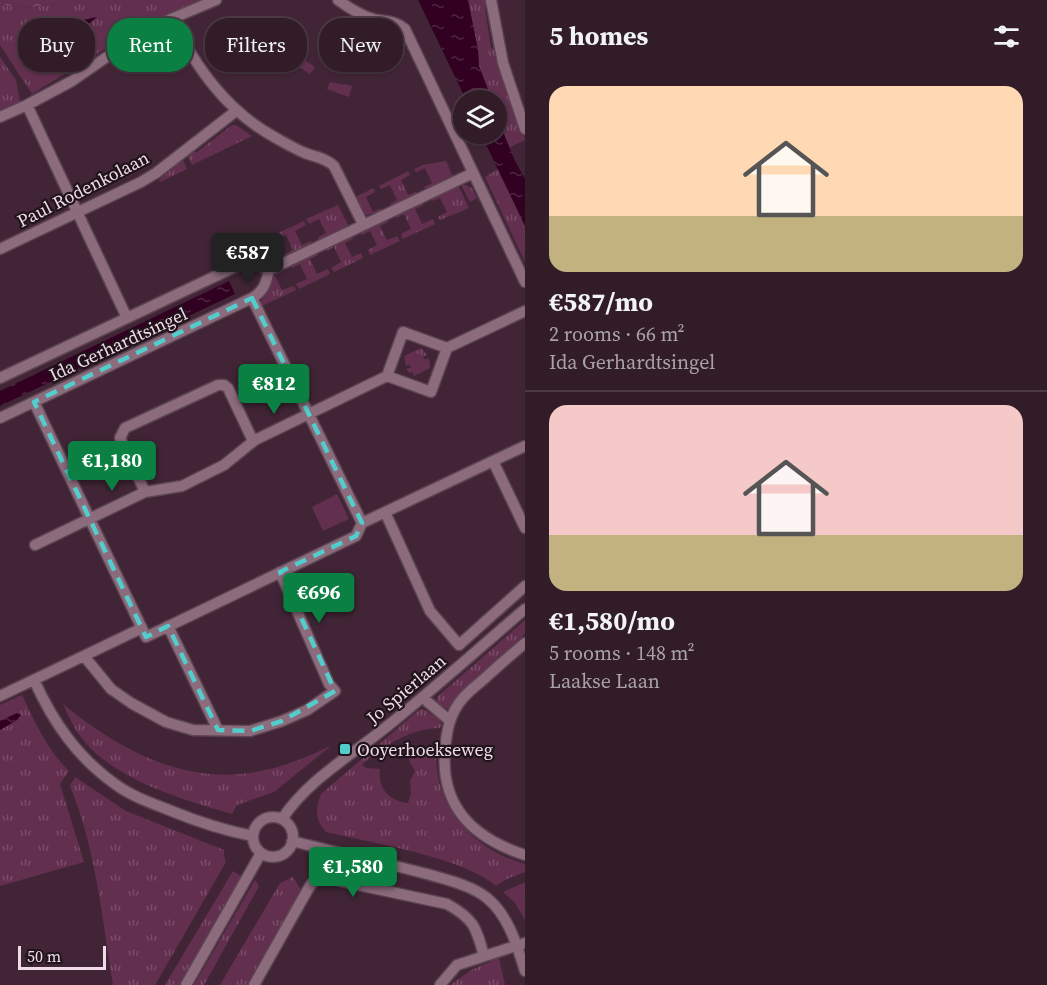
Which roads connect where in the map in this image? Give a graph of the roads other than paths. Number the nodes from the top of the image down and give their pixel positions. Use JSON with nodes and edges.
{"nodes":[{"id":1,"x":216,"y":0,"type":"edge"},
{"id":2,"x":338,"y":0,"type":"edge"},
{"id":3,"x":491,"y":0,"type":"edge"},
{"id":4,"x":173,"y":18,"type":"edge"},
{"id":5,"x":107,"y":57,"type":"edge"},
{"id":6,"x":193,"y":60,"type":"edge"},
{"id":7,"x":27,"y":105,"type":"junction"},
{"id":8,"x":236,"y":111,"type":"junction"},
{"id":9,"x":0,"y":117,"type":"edge"},
{"id":10,"x":525,"y":129,"type":"edge"},
{"id":11,"x":473,"y":173,"type":"junction"},
{"id":12,"x":78,"y":213,"type":"junction"},
{"id":13,"x":363,"y":224,"type":"junction"},
{"id":14,"x":0,"y":249,"type":"edge"},
{"id":15,"x":269,"y":270,"type":"junction"},
{"id":16,"x":525,"y":282,"type":"edge"},
{"id":17,"x":252,"y":298,"type":"junction"},
{"id":18,"x":525,"y":311,"type":"edge"},
{"id":19,"x":127,"y":318,"type":"junction"},
{"id":20,"x":447,"y":348,"type":"junction"},
{"id":21,"x":387,"y":376,"type":"junction"},
{"id":22,"x":0,"y":378,"type":"edge"},
{"id":23,"x":34,"y":402,"type":"junction"},
{"id":24,"x":308,"y":414,"type":"junction"},
{"id":25,"x":0,"y":418,"type":"edge"},
{"id":26,"x":253,"y":441,"type":"junction"},
{"id":27,"x":525,"y":446,"type":"edge"},
{"id":28,"x":493,"y":460,"type":"junction"},
{"id":29,"x":145,"y":492,"type":"junction"},
{"id":30,"x":385,"y":512,"type":"junction"},
{"id":31,"x":90,"y":518,"type":"junction"},
{"id":32,"x":362,"y":523,"type":"junction"},
{"id":33,"x":525,"y":528,"type":"edge"},
{"id":34,"x":35,"y":545,"type":"dead end"},
{"id":35,"x":280,"y":572,"type":"junction"},
{"id":36,"x":525,"y":586,"type":"edge"},
{"id":37,"x":525,"y":609,"type":"edge"},
{"id":38,"x":168,"y":626,"type":"junction"},
{"id":39,"x":142,"y":628,"type":"junction"},
{"id":40,"x":525,"y":643,"type":"edge"},
{"id":41,"x":84,"y":656,"type":"junction"},
{"id":42,"x":34,"y":680,"type":"junction"},
{"id":43,"x":0,"y":696,"type":"edge"},
{"id":44,"x":423,"y":698,"type":"junction"},
{"id":45,"x":449,"y":720,"type":"junction"},
{"id":46,"x":218,"y":730,"type":"junction"},
{"id":47,"x":282,"y":819,"type":"junction"},
{"id":48,"x":253,"y":836,"type":"junction"},
{"id":49,"x":292,"y":841,"type":"junction"},
{"id":50,"x":261,"y":853,"type":"junction"},
{"id":51,"x":525,"y":855,"type":"edge"},
{"id":52,"x":521,"y":944,"type":"edge"},
{"id":53,"x":484,"y":956,"type":"junction"},
{"id":54,"x":525,"y":971,"type":"edge"},
{"id":55,"x":186,"y":985,"type":"edge"},
{"id":56,"x":254,"y":985,"type":"edge"},
{"id":57,"x":440,"y":985,"type":"edge"}],
"edges":[{"from":1,"to":4,"type":"street"},
{"from":2,"to":11,"type":"street"},
{"from":3,"to":10,"type":"street"},
{"from":5,"to":7,"type":"street"},
{"from":6,"to":8,"type":"street"},
{"from":7,"to":9,"type":"street"},
{"from":7,"to":12,"type":"street"},
{"from":8,"to":12,"type":"street","name":"Paul Rodenkolaan"},
{"from":8,"to":13,"type":"street"},
{"from":11,"to":13,"type":"street"},
{"from":11,"to":16,"type":"street"},
{"from":12,"to":14,"type":"street","name":"Paul Rodenkolaan"},
{"from":12,"to":19,"type":"street"},
{"from":13,"to":15,"type":"street"},
{"from":15,"to":17,"type":"street","name":"Ida Gerhardtsingel"},
{"from":15,"to":19,"type":"street","name":"Ida Gerhardtsingel"},
{"from":17,"to":23,"type":"street","name":"Ida Gerhardtsingel"},
{"from":17,"to":24,"type":"street"},
{"from":18,"to":20,"type":"street"},
{"from":19,"to":22,"type":"street","name":"Ida Gerhardtsingel"},
{"from":20,"to":21,"type":"street"},
{"from":20,"to":21,"type":"street"},
{"from":21,"to":24,"type":"street"},
{"from":23,"to":25,"type":"street","name":"Ida Gerhardtsingel"},
{"from":23,"to":31,"type":"street"},
{"from":24,"to":26,"type":"street"},
{"from":24,"to":32,"type":"street"},
{"from":26,"to":29,"type":"street"},
{"from":26,"to":29,"type":"street"},
{"from":27,"to":28,"type":"street"},
{"from":28,"to":30,"type":"street"},
{"from":28,"to":33,"type":"street"},
{"from":29,"to":31,"type":"street"},
{"from":30,"to":32,"type":"street"},
{"from":30,"to":36,"type":"street"},
{"from":31,"to":34,"type":"street"},
{"from":31,"to":39,"type":"street"},
{"from":32,"to":35,"type":"street"},
{"from":35,"to":38,"type":"street"},
{"from":35,"to":46,"type":"street"},
{"from":37,"to":44,"type":"street","name":"Jo Spierlaan"},
{"from":38,"to":39,"type":"street"},
{"from":38,"to":46,"type":"street"},
{"from":39,"to":41,"type":"street"},
{"from":40,"to":45,"type":"street"},
{"from":41,"to":42,"type":"street"},
{"from":41,"to":46,"type":"street"},
{"from":42,"to":43,"type":"street"},
{"from":42,"to":48,"type":"street"},
{"from":44,"to":45,"type":"street"},
{"from":44,"to":47,"type":"street","name":"Jo Spierlaan"},
{"from":45,"to":51,"type":"street"},
{"from":47,"to":48,"type":"street"},
{"from":47,"to":49,"type":"street"},
{"from":48,"to":50,"type":"street"},
{"from":49,"to":50,"type":"street"},
{"from":49,"to":52,"type":"street"},
{"from":50,"to":55,"type":"street"},
{"from":52,"to":53,"type":"street"},
{"from":52,"to":54,"type":"street"},
{"from":53,"to":56,"type":"street"},
{"from":53,"to":57,"type":"street"}]}
